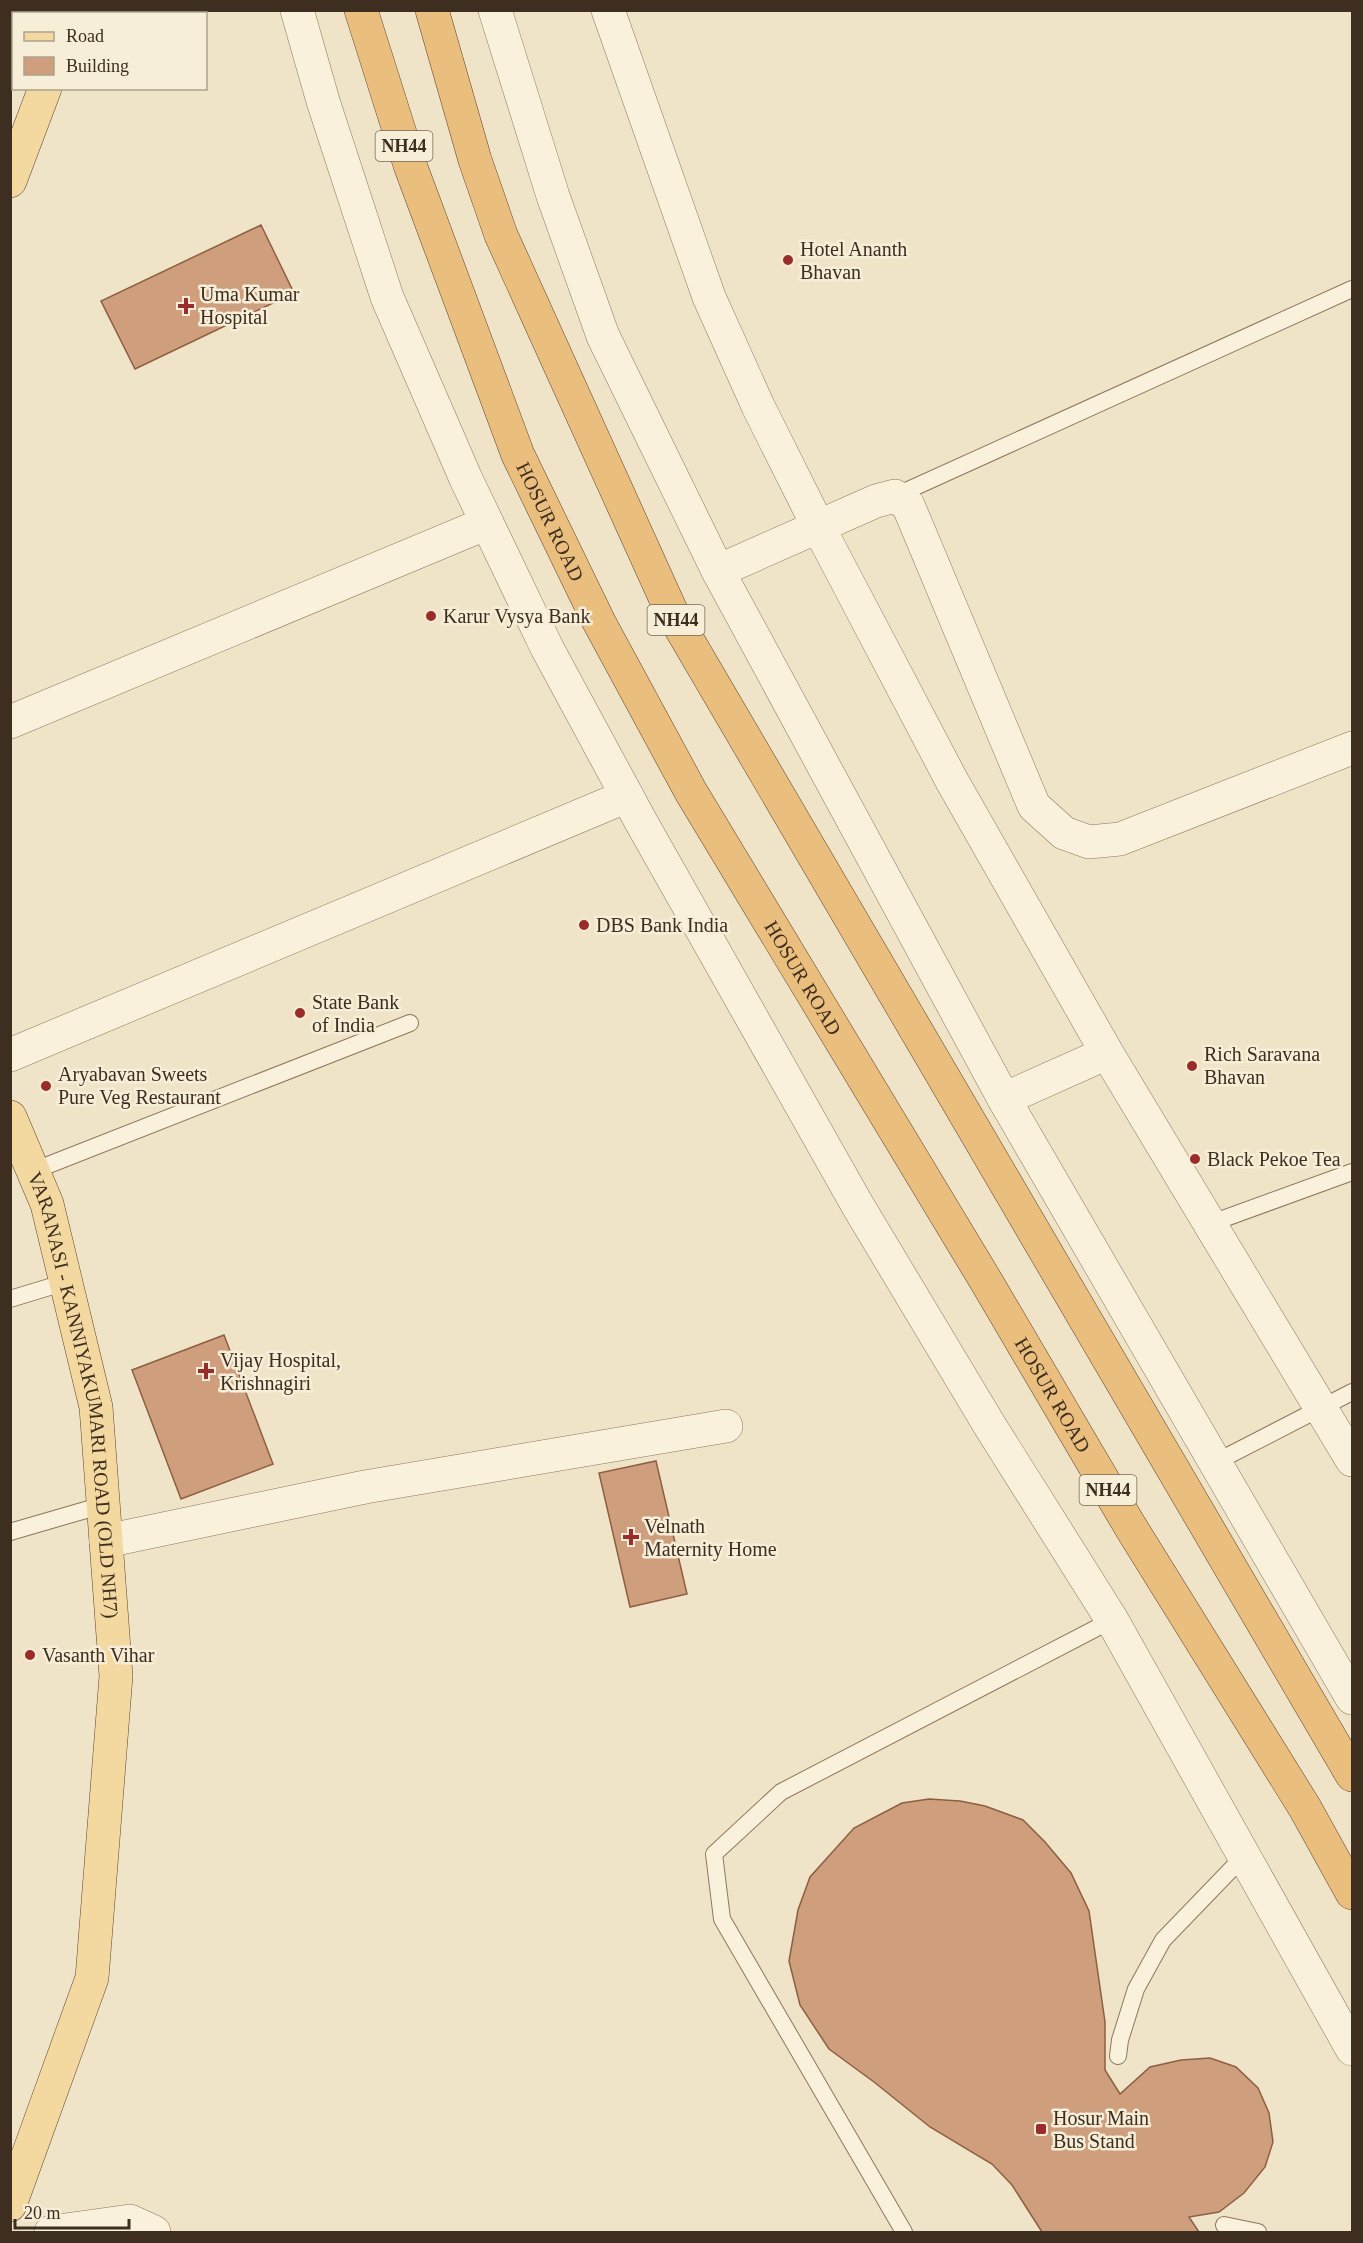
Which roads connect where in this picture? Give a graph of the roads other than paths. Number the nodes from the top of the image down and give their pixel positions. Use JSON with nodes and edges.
{"nodes":[{"id":1,"x":297,"y":10,"type":"edge"},
{"id":2,"x":361,"y":10,"type":"edge"},
{"id":3,"x":432,"y":10,"type":"edge"},
{"id":4,"x":495,"y":10,"type":"edge"},
{"id":5,"x":608,"y":10,"type":"edge"},
{"id":6,"x":44,"y":90,"type":"edge"},
{"id":7,"x":10,"y":181,"type":"edge"},
{"id":8,"x":1353,"y":288,"type":"edge"},
{"id":9,"x":895,"y":496,"type":"junction"},
{"id":10,"x":487,"y":523,"type":"junction"},
{"id":11,"x":819,"y":528,"type":"junction"},
{"id":12,"x":718,"y":571,"type":"junction"},
{"id":13,"x":10,"y":722,"type":"edge"},
{"id":14,"x":1353,"y":748,"type":"edge"},
{"id":15,"x":627,"y":795,"type":"junction"},
{"id":16,"x":410,"y":1023,"type":"dead end"},
{"id":17,"x":1107,"y":1053,"type":"junction"},
{"id":18,"x":10,"y":1055,"type":"edge"},
{"id":19,"x":1004,"y":1099,"type":"junction"},
{"id":20,"x":10,"y":1117,"type":"edge"},
{"id":21,"x":23,"y":1161,"type":"edge"},
{"id":22,"x":1353,"y":1172,"type":"edge"},
{"id":23,"x":1209,"y":1224,"type":"junction"},
{"id":24,"x":66,"y":1282,"type":"junction"},
{"id":25,"x":10,"y":1299,"type":"edge"},
{"id":26,"x":1353,"y":1392,"type":"edge"},
{"id":27,"x":1321,"y":1408,"type":"junction"},
{"id":28,"x":726,"y":1426,"type":"dead end"},
{"id":29,"x":1353,"y":1460,"type":"edge"},
{"id":30,"x":1214,"y":1463,"type":"junction"},
{"id":31,"x":103,"y":1505,"type":"junction"},
{"id":32,"x":10,"y":1532,"type":"edge"},
{"id":33,"x":106,"y":1541,"type":"junction"},
{"id":34,"x":1112,"y":1620,"type":"junction"},
{"id":35,"x":1353,"y":1698,"type":"edge"},
{"id":36,"x":1353,"y":1775,"type":"edge"},
{"id":37,"x":1244,"y":1856,"type":"junction"},
{"id":38,"x":1353,"y":1893,"type":"edge"},
{"id":39,"x":1353,"y":2049,"type":"edge"},
{"id":40,"x":1118,"y":2056,"type":"dead end"},
{"id":41,"x":10,"y":2205,"type":"edge"},
{"id":42,"x":1224,"y":2224,"type":"dead end"},
{"id":43,"x":51,"y":2232,"type":"edge"},
{"id":44,"x":154,"y":2232,"type":"edge"},
{"id":45,"x":904,"y":2232,"type":"edge"},
{"id":46,"x":1258,"y":2232,"type":"edge"}],
"edges":[{"from":1,"to":10,"type":"street"},
{"from":2,"to":38,"type":"highway","name":"HOSUR ROAD","number":"NH44"},
{"from":3,"to":36,"type":"highway","number":"NH44"},
{"from":4,"to":12,"type":"street"},
{"from":5,"to":11,"type":"street"},
{"from":6,"to":7,"type":"main road"},
{"from":8,"to":9,"type":"lane"},
{"from":9,"to":11,"type":"street"},
{"from":9,"to":14,"type":"street"},
{"from":10,"to":13,"type":"street"},
{"from":10,"to":15,"type":"street"},
{"from":11,"to":12,"type":"street"},
{"from":11,"to":17,"type":"street"},
{"from":12,"to":19,"type":"street"},
{"from":15,"to":18,"type":"street"},
{"from":15,"to":34,"type":"street"},
{"from":16,"to":21,"type":"lane"},
{"from":17,"to":19,"type":"street"},
{"from":17,"to":23,"type":"street"},
{"from":19,"to":30,"type":"street"},
{"from":20,"to":21,"type":"main road","name":"VARANASI - KANNIYAKUMARI ROAD (OLD NH7)"},
{"from":21,"to":24,"type":"main road","name":"VARANASI - KANNIYAKUMARI ROAD (OLD NH7)"},
{"from":22,"to":23,"type":"lane"},
{"from":23,"to":27,"type":"street"},
{"from":24,"to":25,"type":"lane"},
{"from":24,"to":31,"type":"main road","name":"VARANASI - KANNIYAKUMARI ROAD (OLD NH7)"},
{"from":26,"to":27,"type":"lane"},
{"from":27,"to":29,"type":"street"},
{"from":27,"to":30,"type":"lane"},
{"from":28,"to":33,"type":"street"},
{"from":30,"to":35,"type":"street"},
{"from":31,"to":32,"type":"lane"},
{"from":31,"to":33,"type":"main road","name":"VARANASI - KANNIYAKUMARI ROAD (OLD NH7)"},
{"from":33,"to":41,"type":"main road","name":"VARANASI - KANNIYAKUMARI ROAD (OLD NH7)"},
{"from":34,"to":37,"type":"street"},
{"from":34,"to":45,"type":"lane"},
{"from":37,"to":39,"type":"street"},
{"from":37,"to":40,"type":"lane"},
{"from":42,"to":46,"type":"lane"},
{"from":43,"to":44,"type":"street"}]}
